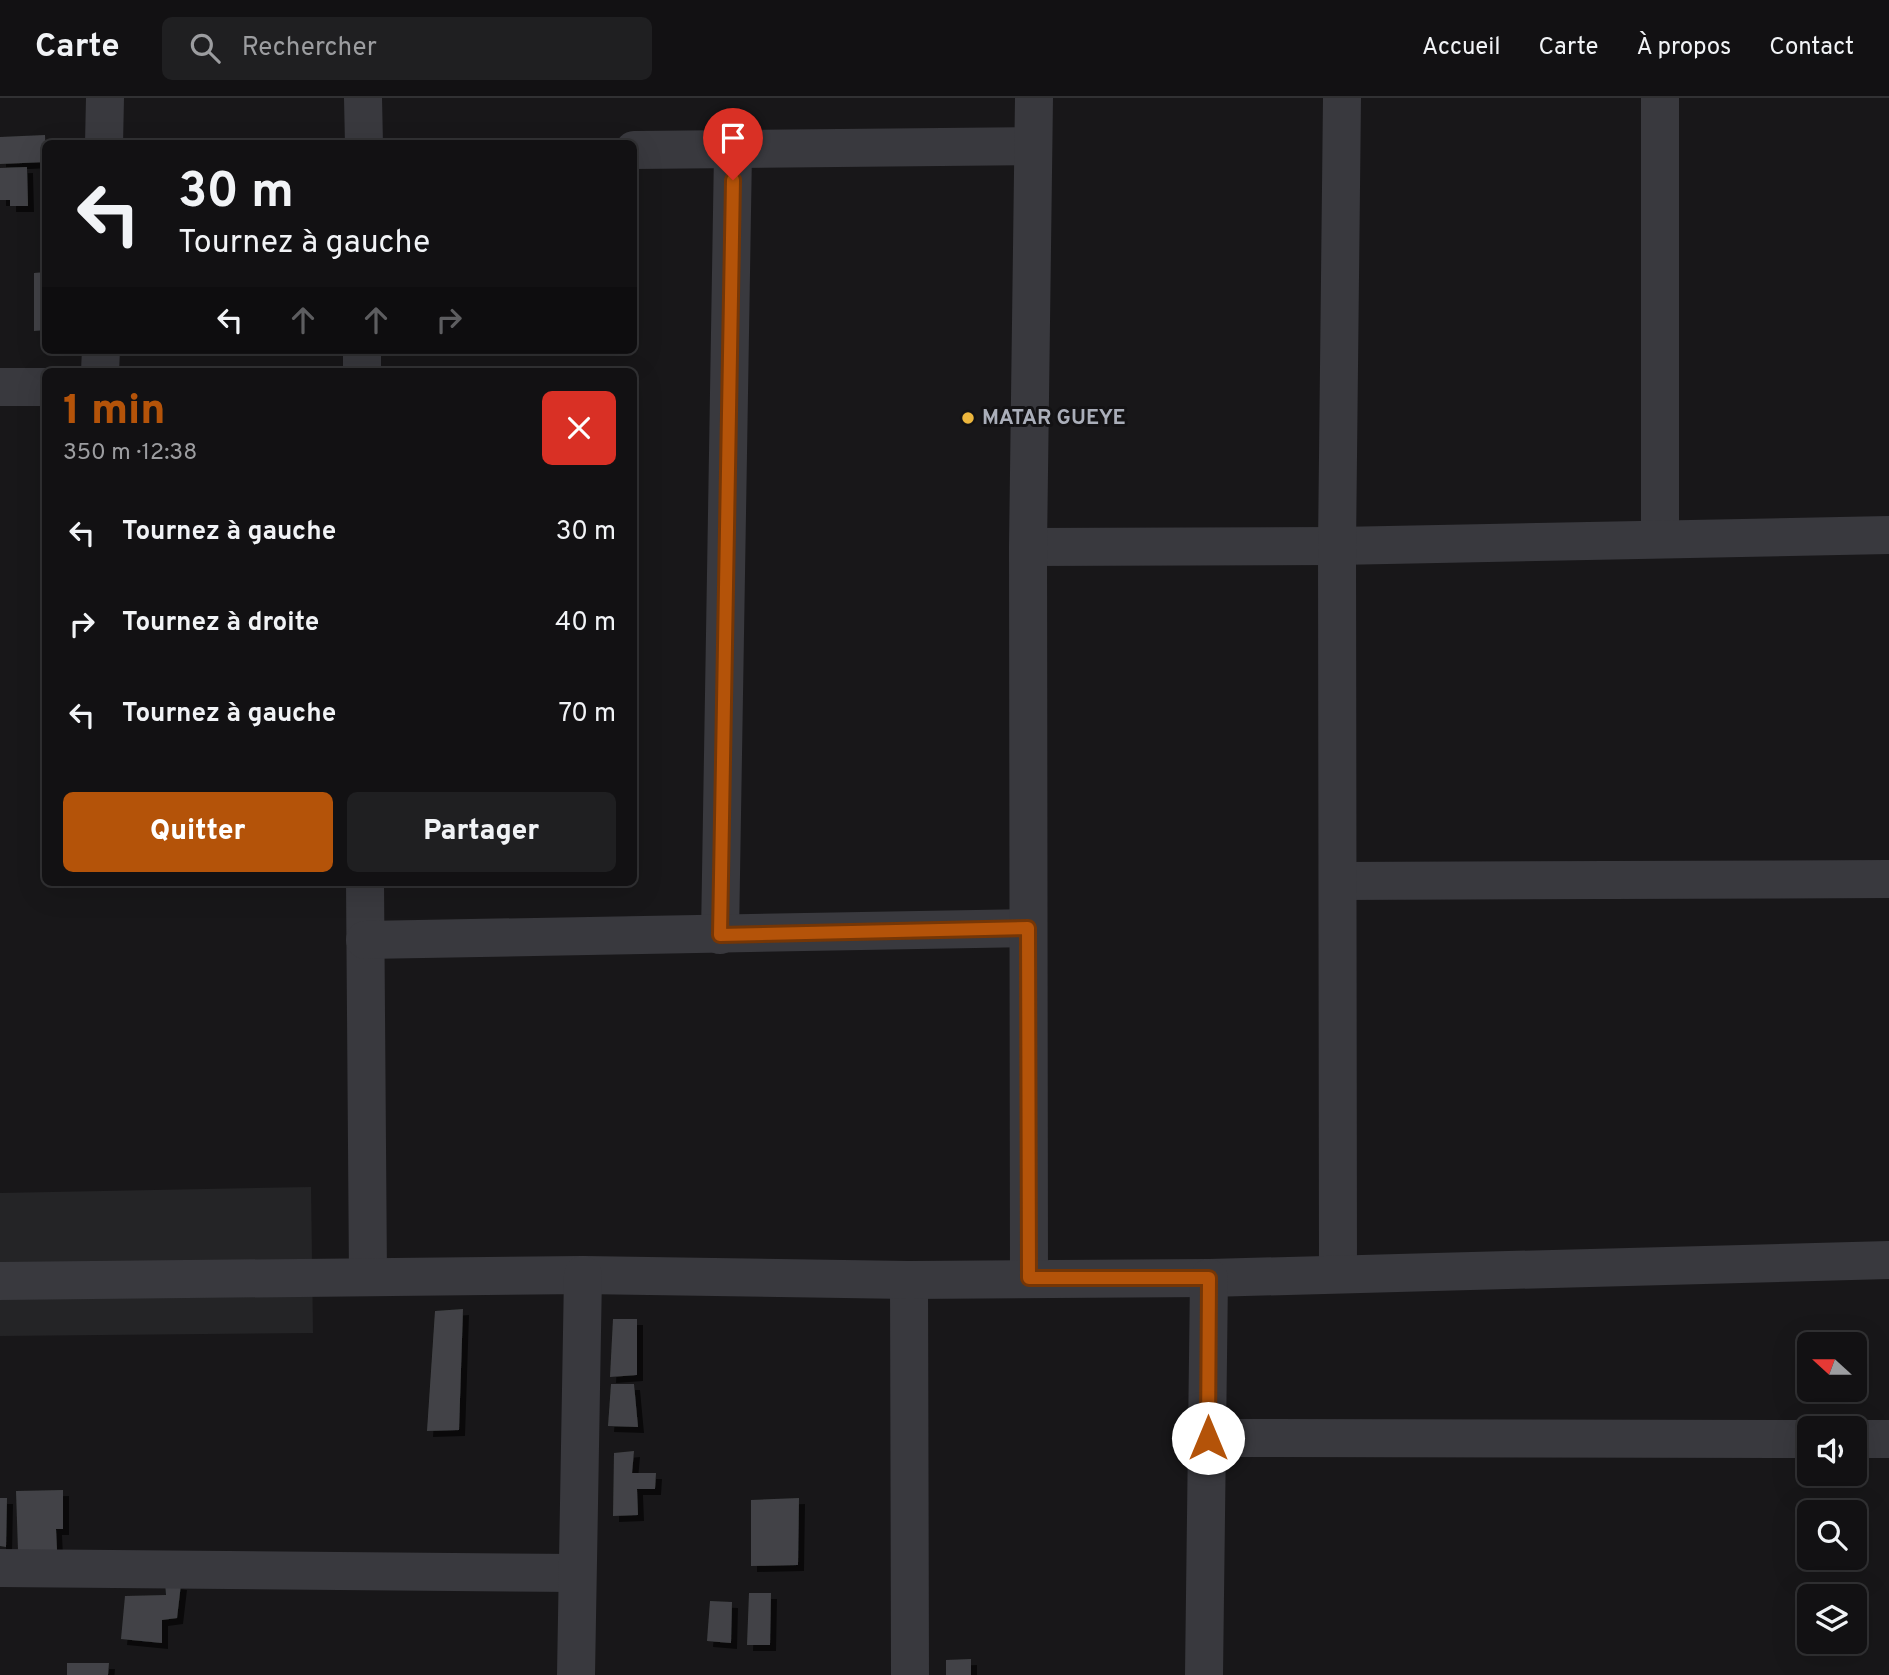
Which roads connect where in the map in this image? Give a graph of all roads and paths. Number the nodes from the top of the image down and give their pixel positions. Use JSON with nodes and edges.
{"nodes":[{"id":1,"x":105,"y":98,"type":"edge"},
{"id":2,"x":363,"y":98,"type":"edge"},
{"id":3,"x":1034,"y":98,"type":"edge"},
{"id":4,"x":1342,"y":98,"type":"edge"},
{"id":5,"x":1660,"y":98,"type":"edge"},
{"id":6,"x":104,"y":140,"type":"edge"},
{"id":7,"x":365,"y":140,"type":"edge"},
{"id":8,"x":1033,"y":146,"type":"junction"},
{"id":9,"x":637,"y":150,"type":"edge"},
{"id":10,"x":733,"y":152,"type":"junction"},
{"id":11,"x":0,"y":387,"type":"edge"},
{"id":12,"x":42,"y":387,"type":"edge"},
{"id":13,"x":1889,"y":535,"type":"edge"},
{"id":14,"x":1660,"y":537,"type":"junction"},
{"id":15,"x":1337,"y":545,"type":"junction"},
{"id":16,"x":1028,"y":547,"type":"junction"},
{"id":17,"x":1889,"y":879,"type":"edge"},
{"id":18,"x":1338,"y":881,"type":"junction"},
{"id":19,"x":365,"y":886,"type":"edge"},
{"id":20,"x":1028,"y":928,"type":"junction"},
{"id":21,"x":720,"y":935,"type":"junction"},
{"id":22,"x":365,"y":940,"type":"junction"},
{"id":23,"x":1889,"y":1260,"type":"edge"},
{"id":24,"x":1338,"y":1273,"type":"junction"},
{"id":25,"x":583,"y":1275,"type":"junction"},
{"id":26,"x":368,"y":1277,"type":"junction"},
{"id":27,"x":1029,"y":1278,"type":"junction"},
{"id":28,"x":1209,"y":1278,"type":"junction"},
{"id":29,"x":908,"y":1280,"type":"junction"},
{"id":30,"x":0,"y":1281,"type":"edge"},
{"id":31,"x":1208,"y":1438,"type":"junction"},
{"id":32,"x":1797,"y":1439,"type":"edge"},
{"id":33,"x":1867,"y":1439,"type":"edge"},
{"id":34,"x":1889,"y":1439,"type":"edge"},
{"id":35,"x":0,"y":1568,"type":"edge"},
{"id":36,"x":576,"y":1573,"type":"junction"},
{"id":37,"x":576,"y":1675,"type":"edge"},
{"id":38,"x":910,"y":1675,"type":"edge"},
{"id":39,"x":1204,"y":1675,"type":"edge"}],
"edges":[{"from":1,"to":6,"type":"street"},
{"from":2,"to":7,"type":"street"},
{"from":3,"to":8,"type":"street"},
{"from":4,"to":15,"type":"street"},
{"from":5,"to":14,"type":"street"},
{"from":8,"to":10,"type":"street"},
{"from":8,"to":16,"type":"street"},
{"from":9,"to":10,"type":"street"},
{"from":10,"to":21,"type":"street"},
{"from":11,"to":12,"type":"street"},
{"from":13,"to":14,"type":"street"},
{"from":14,"to":15,"type":"street"},
{"from":15,"to":16,"type":"street"},
{"from":15,"to":18,"type":"street"},
{"from":16,"to":20,"type":"street"},
{"from":17,"to":18,"type":"street"},
{"from":18,"to":24,"type":"street"},
{"from":19,"to":22,"type":"street"},
{"from":20,"to":21,"type":"street"},
{"from":20,"to":27,"type":"street"},
{"from":21,"to":22,"type":"street"},
{"from":22,"to":26,"type":"street"},
{"from":23,"to":24,"type":"street"},
{"from":24,"to":28,"type":"street"},
{"from":25,"to":26,"type":"street"},
{"from":25,"to":29,"type":"street"},
{"from":25,"to":36,"type":"street"},
{"from":26,"to":30,"type":"street"},
{"from":27,"to":28,"type":"street"},
{"from":27,"to":29,"type":"street"},
{"from":28,"to":31,"type":"street"},
{"from":29,"to":38,"type":"street"},
{"from":31,"to":32,"type":"street"},
{"from":31,"to":39,"type":"street"},
{"from":33,"to":34,"type":"street"},
{"from":35,"to":36,"type":"street"},
{"from":36,"to":37,"type":"street"}]}
